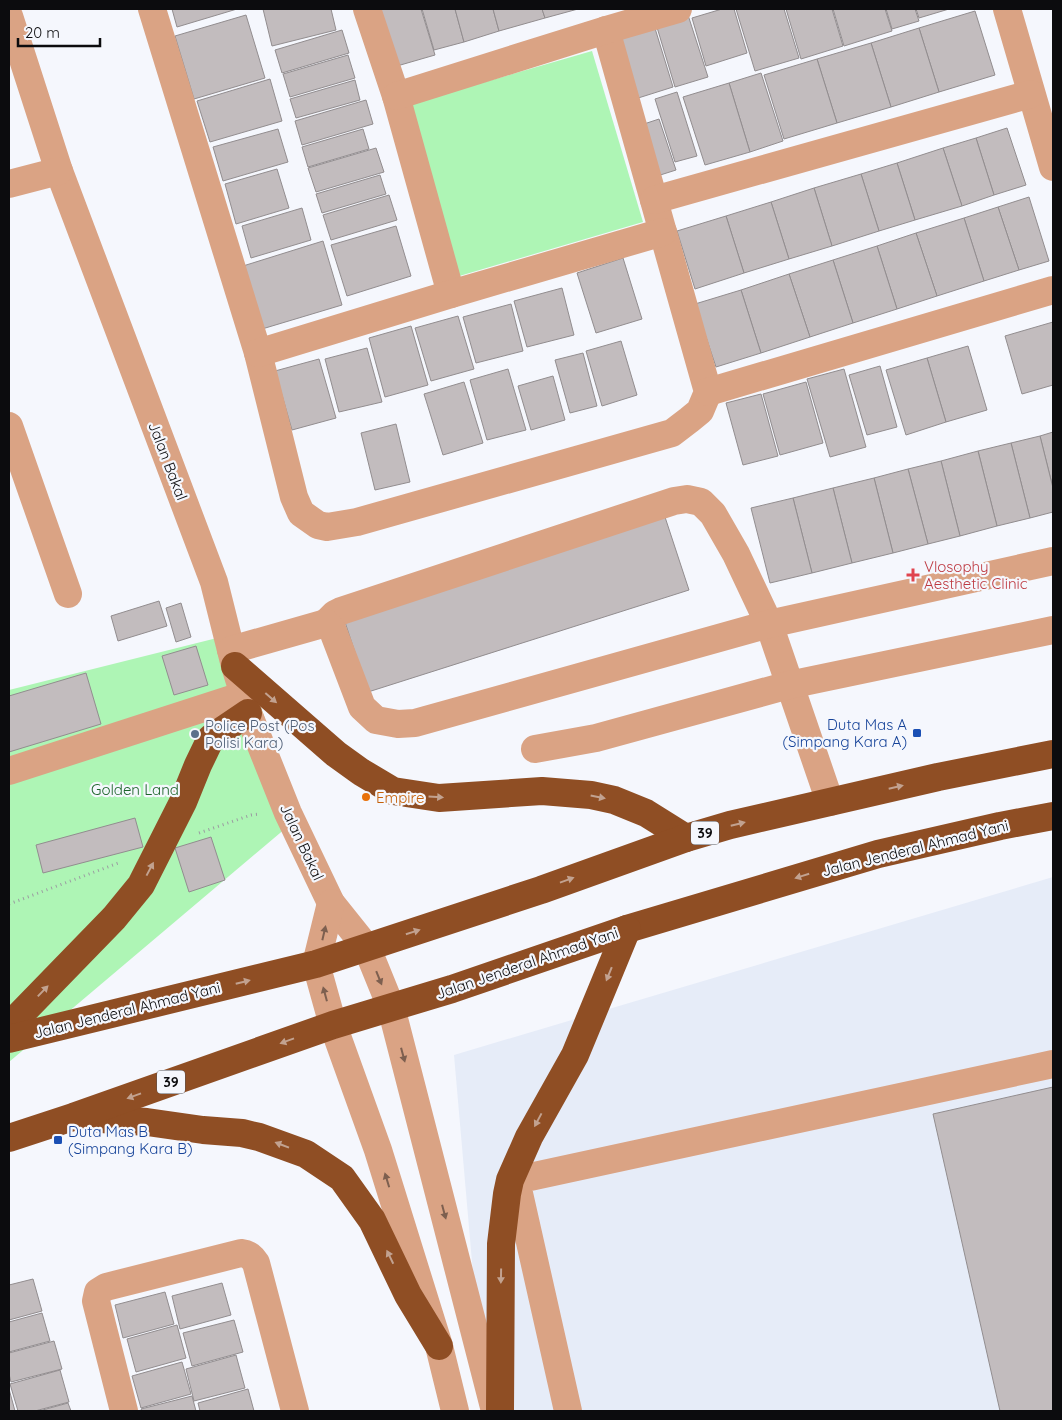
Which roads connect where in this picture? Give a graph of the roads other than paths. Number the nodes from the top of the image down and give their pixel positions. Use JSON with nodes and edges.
{"nodes":[{"id":1,"x":152,"y":9,"type":"edge"},
{"id":2,"x":367,"y":9,"type":"edge"},
{"id":3,"x":678,"y":9,"type":"edge"},
{"id":4,"x":1007,"y":9,"type":"edge"},
{"id":5,"x":9,"y":16,"type":"edge"},
{"id":6,"x":606,"y":30,"type":"junction"},
{"id":7,"x":1031,"y":94,"type":"junction"},
{"id":8,"x":396,"y":96,"type":"junction"},
{"id":9,"x":1053,"y":167,"type":"edge"},
{"id":10,"x":59,"y":171,"type":"junction"},
{"id":11,"x":9,"y":184,"type":"edge"},
{"id":12,"x":654,"y":200,"type":"junction"},
{"id":13,"x":663,"y":232,"type":"junction"},
{"id":14,"x":1053,"y":290,"type":"edge"},
{"id":15,"x":451,"y":294,"type":"junction"},
{"id":16,"x":258,"y":353,"type":"junction"},
{"id":17,"x":708,"y":392,"type":"junction"},
{"id":18,"x":9,"y":426,"type":"edge"},
{"id":19,"x":1053,"y":562,"type":"edge"},
{"id":20,"x":68,"y":594,"type":"dead end"},
{"id":21,"x":326,"y":622,"type":"junction"},
{"id":22,"x":769,"y":624,"type":"junction"},
{"id":23,"x":1053,"y":630,"type":"edge"},
{"id":24,"x":233,"y":658,"type":"junction"},
{"id":25,"x":789,"y":685,"type":"junction"},
{"id":26,"x":246,"y":704,"type":"junction"},
{"id":27,"x":535,"y":749,"type":"dead end"},
{"id":28,"x":1053,"y":754,"type":"edge"},
{"id":29,"x":9,"y":770,"type":"edge"},
{"id":30,"x":830,"y":802,"type":"junction"},
{"id":31,"x":1053,"y":816,"type":"edge"},
{"id":32,"x":686,"y":838,"type":"junction"},
{"id":33,"x":331,"y":903,"type":"junction"},
{"id":34,"x":627,"y":929,"type":"junction"},
{"id":35,"x":366,"y":948,"type":"junction"},
{"id":36,"x":316,"y":964,"type":"junction"},
{"id":37,"x":390,"y":1008,"type":"junction"},
{"id":38,"x":333,"y":1025,"type":"junction"},
{"id":39,"x":9,"y":1026,"type":"edge"},
{"id":40,"x":9,"y":1039,"type":"edge"},
{"id":41,"x":1053,"y":1064,"type":"edge"},
{"id":42,"x":73,"y":1117,"type":"junction"},
{"id":43,"x":9,"y":1138,"type":"edge"},
{"id":44,"x":438,"y":1346,"type":"junction"},
{"id":45,"x":124,"y":1411,"type":"edge"},
{"id":46,"x":295,"y":1411,"type":"edge"},
{"id":47,"x":454,"y":1411,"type":"edge"},
{"id":48,"x":496,"y":1411,"type":"edge"},
{"id":49,"x":500,"y":1411,"type":"edge"},
{"id":50,"x":568,"y":1411,"type":"edge"}],
"edges":[{"from":1,"to":16,"type":"street"},
{"from":2,"to":8,"type":"street"},
{"from":3,"to":6,"type":"street"},
{"from":4,"to":7,"type":"street"},
{"from":5,"to":10,"type":"street","name":"Jalan Bakal"},
{"from":6,"to":8,"type":"street"},
{"from":6,"to":12,"type":"street"},
{"from":7,"to":9,"type":"street"},
{"from":7,"to":12,"type":"street"},
{"from":8,"to":15,"type":"street"},
{"from":10,"to":11,"type":"street"},
{"from":10,"to":24,"type":"street","name":"Jalan Bakal"},
{"from":12,"to":13,"type":"street"},
{"from":13,"to":15,"type":"street"},
{"from":13,"to":17,"type":"street"},
{"from":14,"to":17,"type":"street"},
{"from":15,"to":16,"type":"street"},
{"from":16,"to":17,"type":"street"},
{"from":18,"to":20,"type":"street"},
{"from":19,"to":22,"type":"street"},
{"from":21,"to":22,"type":"street"},
{"from":21,"to":22,"type":"street"},
{"from":21,"to":24,"type":"street"},
{"from":22,"to":25,"type":"street"},
{"from":23,"to":25,"type":"street"},
{"from":24,"to":26,"type":"street","name":"Jalan Bakal"},
{"from":24,"to":32,"type":"highway","one_way":true},
{"from":25,"to":27,"type":"street"},
{"from":25,"to":30,"type":"street"},
{"from":26,"to":29,"type":"street"},
{"from":26,"to":33,"type":"street","name":"Jalan Bakal"},
{"from":39,"to":26,"type":"highway","one_way":true},
{"from":30,"to":28,"type":"highway","name":"Jalan Jenderal Ahmad Yani","number":"39","one_way":true},
{"from":32,"to":30,"type":"highway","name":"Jalan Jenderal Ahmad Yani","number":"39","one_way":true},
{"from":31,"to":34,"type":"highway","name":"Jalan Jenderal Ahmad Yani","number":"39","one_way":true},
{"from":35,"to":32,"type":"highway","name":"Jalan Jenderal Ahmad Yani","number":"39","one_way":true},
{"from":33,"to":35,"type":"street","name":"Jalan Bakal"},
{"from":36,"to":33,"type":"street","one_way":true},
{"from":34,"to":37,"type":"highway","name":"Jalan Jenderal Ahmad Yani","number":"39"},
{"from":34,"to":49,"type":"highway","one_way":true},
{"from":35,"to":36,"type":"highway","name":"Jalan Jenderal Ahmad Yani","number":"39"},
{"from":35,"to":37,"type":"street","name":"Jalan Bakal","one_way":true},
{"from":38,"to":36,"type":"street","one_way":true},
{"from":40,"to":36,"type":"highway","name":"Jalan Jenderal Ahmad Yani","number":"39","one_way":true},
{"from":37,"to":38,"type":"highway","name":"Jalan Jenderal Ahmad Yani","number":"39"},
{"from":37,"to":48,"type":"street","name":"Jalan Bakal","one_way":true},
{"from":38,"to":42,"type":"highway","name":"Jalan Jenderal Ahmad Yani","number":"39","one_way":true},
{"from":44,"to":38,"type":"street","one_way":true},
{"from":41,"to":50,"type":"street"},
{"from":42,"to":43,"type":"highway","name":"Jalan Jenderal Ahmad Yani","number":"39"},
{"from":44,"to":42,"type":"highway","one_way":true},
{"from":44,"to":47,"type":"street"},
{"from":45,"to":46,"type":"street"}]}
